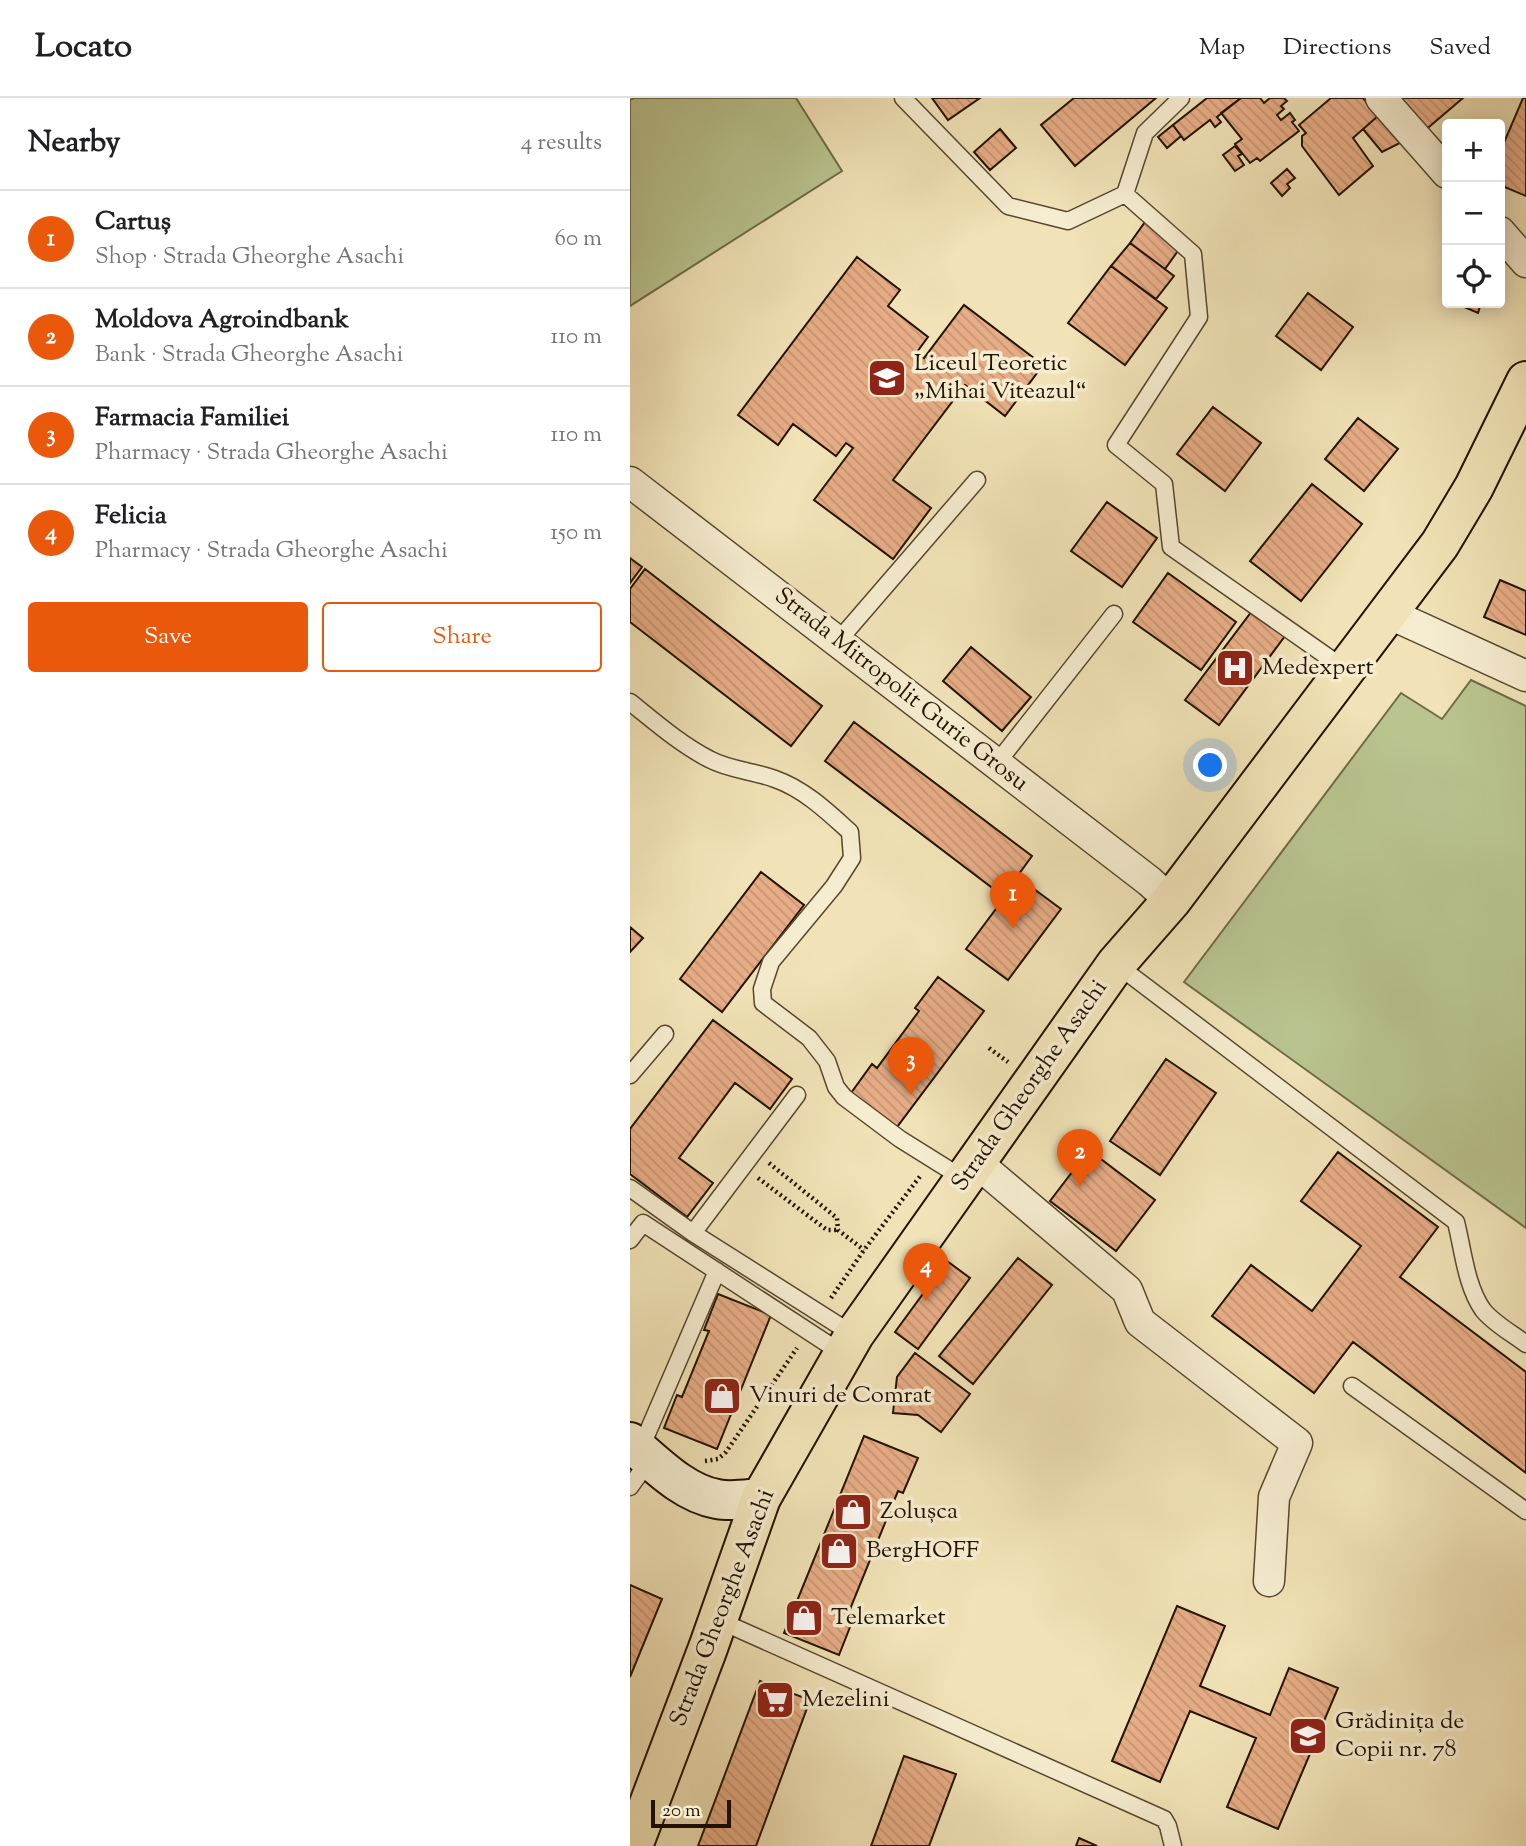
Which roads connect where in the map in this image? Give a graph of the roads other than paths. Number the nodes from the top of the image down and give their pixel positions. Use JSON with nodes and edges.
{"nodes":[{"id":1,"x":903,"y":98,"type":"edge"},
{"id":2,"x":1181,"y":98,"type":"edge"},
{"id":3,"x":1381,"y":98,"type":"edge"},
{"id":4,"x":1442,"y":167,"type":"edge"},
{"id":5,"x":1125,"y":194,"type":"junction"},
{"id":6,"x":1505,"y":238,"type":"edge"},
{"id":7,"x":1526,"y":262,"type":"edge"},
{"id":8,"x":1526,"y":381,"type":"edge"},
{"id":9,"x":977,"y":480,"type":"dead end"},
{"id":10,"x":630,"y":482,"type":"edge"},
{"id":11,"x":1388,"y":613,"type":"junction"},
{"id":12,"x":1114,"y":614,"type":"dead end"},
{"id":13,"x":838,"y":641,"type":"junction"},
{"id":14,"x":1345,"y":669,"type":"junction"},
{"id":15,"x":1526,"y":676,"type":"edge"},
{"id":16,"x":630,"y":702,"type":"edge"},
{"id":17,"x":997,"y":763,"type":"junction"},
{"id":18,"x":1171,"y":901,"type":"junction"},
{"id":19,"x":1116,"y":964,"type":"junction"},
{"id":20,"x":665,"y":1034,"type":"dead end"},
{"id":21,"x":630,"y":1076,"type":"edge"},
{"id":22,"x":797,"y":1095,"type":"dead end"},
{"id":23,"x":958,"y":1167,"type":"junction"},
{"id":24,"x":630,"y":1188,"type":"edge"},
{"id":25,"x":693,"y":1233,"type":"junction"},
{"id":26,"x":630,"y":1240,"type":"edge"},
{"id":27,"x":717,"y":1271,"type":"junction"},
{"id":28,"x":849,"y":1344,"type":"junction"},
{"id":29,"x":1526,"y":1344,"type":"edge"},
{"id":30,"x":1352,"y":1386,"type":"dead end"},
{"id":31,"x":637,"y":1460,"type":"edge"},
{"id":32,"x":761,"y":1498,"type":"junction"},
{"id":33,"x":1526,"y":1511,"type":"edge"},
{"id":34,"x":1269,"y":1581,"type":"dead end"},
{"id":35,"x":718,"y":1620,"type":"junction"},
{"id":36,"x":633,"y":1846,"type":"edge"},
{"id":37,"x":1173,"y":1846,"type":"edge"}],
"edges":[{"from":1,"to":5,"type":"lane"},
{"from":2,"to":5,"type":"lane"},
{"from":3,"to":4,"type":"street"},
{"from":5,"to":14,"type":"lane"},
{"from":6,"to":7,"type":"street"},
{"from":8,"to":11,"type":"main road","name":"Strada Gheorghe Asachi"},
{"from":9,"to":13,"type":"lane"},
{"from":10,"to":13,"type":"street","name":"Strada Mitropolit Gurie Grosu"},
{"from":11,"to":14,"type":"main road","name":"Strada Gheorghe Asachi"},
{"from":11,"to":15,"type":"street"},
{"from":12,"to":17,"type":"lane"},
{"from":13,"to":17,"type":"street","name":"Strada Mitropolit Gurie Grosu"},
{"from":14,"to":18,"type":"main road","name":"Strada Gheorghe Asachi"},
{"from":16,"to":23,"type":"lane"},
{"from":17,"to":18,"type":"street","name":"Strada Mitropolit Gurie Grosu"},
{"from":18,"to":19,"type":"main road","name":"Strada Gheorghe Asachi"},
{"from":19,"to":23,"type":"main road","name":"Strada Gheorghe Asachi"},
{"from":19,"to":29,"type":"lane"},
{"from":20,"to":21,"type":"lane"},
{"from":22,"to":25,"type":"lane"},
{"from":23,"to":28,"type":"main road","name":"Strada Gheorghe Asachi"},
{"from":23,"to":34,"type":"street"},
{"from":24,"to":25,"type":"lane"},
{"from":25,"to":28,"type":"lane"},
{"from":26,"to":27,"type":"lane"},
{"from":27,"to":28,"type":"lane"},
{"from":27,"to":31,"type":"lane"},
{"from":28,"to":32,"type":"main road","name":"Strada Gheorghe Asachi"},
{"from":30,"to":33,"type":"lane"},
{"from":31,"to":32,"type":"main road"},
{"from":32,"to":35,"type":"main road","name":"Strada Gheorghe Asachi"},
{"from":35,"to":36,"type":"main road","name":"Strada Gheorghe Asachi"},
{"from":35,"to":37,"type":"lane"}]}
